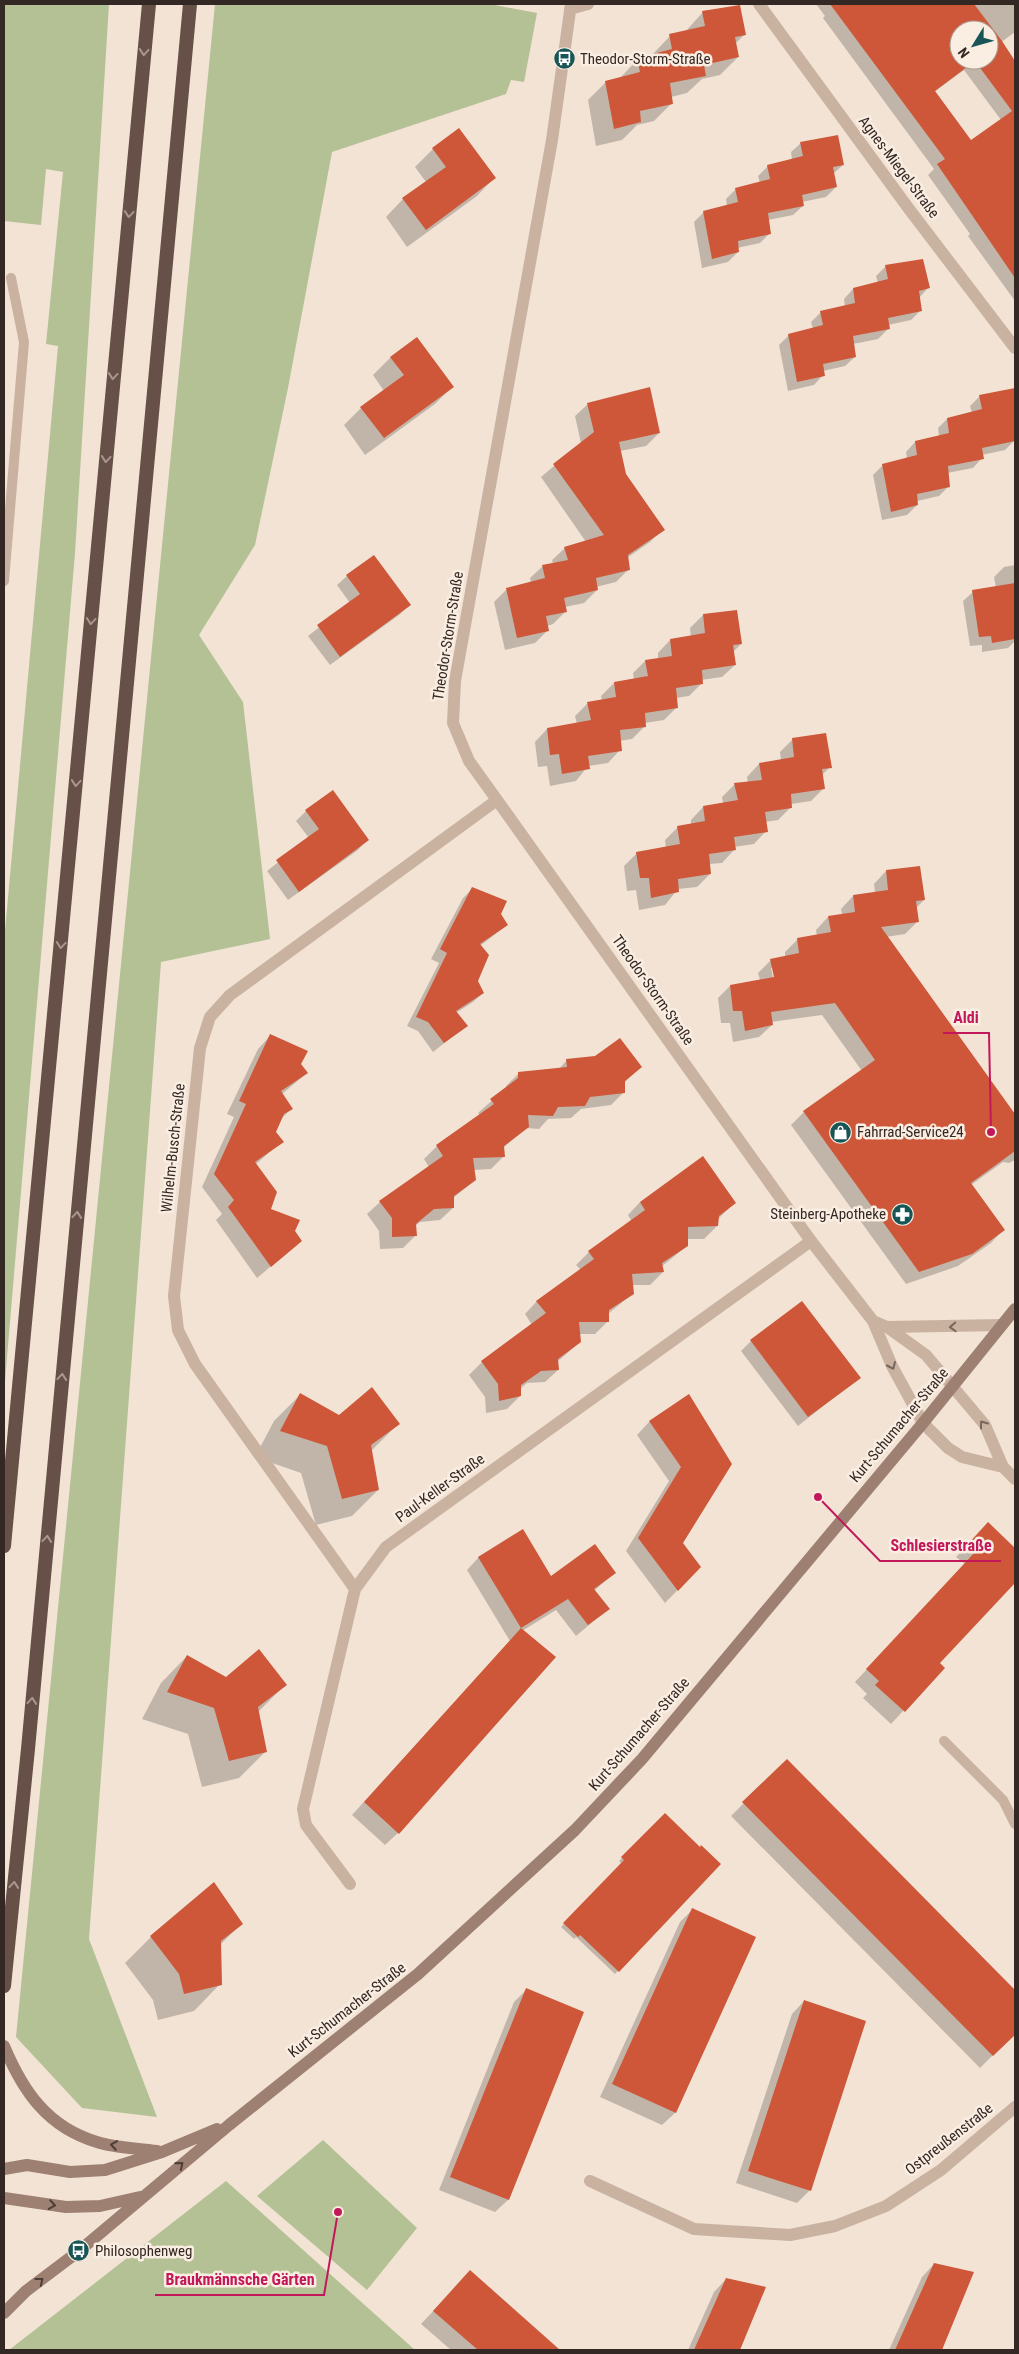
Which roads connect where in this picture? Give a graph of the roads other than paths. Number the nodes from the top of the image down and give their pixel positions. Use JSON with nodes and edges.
{"nodes":[{"id":1,"x":149,"y":4,"type":"edge"},
{"id":2,"x":190,"y":4,"type":"edge"},
{"id":3,"x":588,"y":4,"type":"edge"},
{"id":4,"x":759,"y":4,"type":"edge"},
{"id":5,"x":570,"y":7,"type":"edge"},
{"id":6,"x":11,"y":278,"type":"dead end"},
{"id":7,"x":1015,"y":348,"type":"edge"},
{"id":8,"x":4,"y":581,"type":"edge"},
{"id":9,"x":497,"y":800,"type":"junction"},
{"id":10,"x":811,"y":1241,"type":"junction"},
{"id":11,"x":1015,"y":1309,"type":"edge"},
{"id":12,"x":873,"y":1321,"type":"junction"},
{"id":13,"x":1002,"y":1325,"type":"junction"},
{"id":14,"x":887,"y":1327,"type":"junction"},
{"id":15,"x":952,"y":1387,"type":"junction"},
{"id":16,"x":923,"y":1423,"type":"junction"},
{"id":17,"x":1003,"y":1467,"type":"junction"},
{"id":18,"x":1015,"y":1479,"type":"edge"},
{"id":19,"x":4,"y":1546,"type":"edge"},
{"id":20,"x":355,"y":1589,"type":"junction"},
{"id":21,"x":944,"y":1741,"type":"dead end"},
{"id":22,"x":1015,"y":1824,"type":"edge"},
{"id":23,"x":350,"y":1884,"type":"dead end"},
{"id":24,"x":4,"y":1986,"type":"edge"},
{"id":25,"x":4,"y":2046,"type":"edge"},
{"id":26,"x":1015,"y":2107,"type":"edge"},
{"id":27,"x":229,"y":2125,"type":"junction"},
{"id":28,"x":162,"y":2152,"type":"junction"},
{"id":29,"x":4,"y":2169,"type":"edge"},
{"id":30,"x":590,"y":2181,"type":"dead end"},
{"id":31,"x":142,"y":2196,"type":"junction"},
{"id":32,"x":4,"y":2198,"type":"edge"},
{"id":33,"x":4,"y":2313,"type":"edge"}],
"edges":[{"from":1,"to":19,"type":"highway","one_way":true},
{"from":24,"to":2,"type":"highway","one_way":true},
{"from":3,"to":5,"type":"street","name":"Theodor-Storm-Straße"},
{"from":4,"to":7,"type":"street","name":"Agnes-Miegel-Straße"},
{"from":5,"to":9,"type":"street","name":"Theodor-Storm-Straße"},
{"from":6,"to":8,"type":"lane"},
{"from":9,"to":10,"type":"street","name":"Theodor-Storm-Straße"},
{"from":9,"to":20,"type":"street","name":"Wilhelm-Busch-Straße"},
{"from":10,"to":12,"type":"street","name":"Theodor-Storm-Straße"},
{"from":10,"to":20,"type":"street","name":"Paul-Keller-Straße"},
{"from":11,"to":13,"type":"main road","name":"Kurt-Schumacher-Straße"},
{"from":12,"to":14,"type":"street","name":"Theodor-Storm-Straße"},
{"from":12,"to":16,"type":"street","name":"Theodor-Storm-Straße","one_way":true},
{"from":13,"to":14,"type":"street","name":"Theodor-Storm-Straße","one_way":true},
{"from":13,"to":15,"type":"main road","name":"Kurt-Schumacher-Straße"},
{"from":14,"to":15,"type":"street","name":"Theodor-Storm-Straße"},
{"from":15,"to":16,"type":"main road","name":"Kurt-Schumacher-Straße"},
{"from":17,"to":15,"type":"street","name":"Theodor-Storm-Straße","one_way":true},
{"from":16,"to":17,"type":"street","name":"Theodor-Storm-Straße"},
{"from":16,"to":27,"type":"main road","name":"Kurt-Schumacher-Straße"},
{"from":17,"to":18,"type":"street"},
{"from":20,"to":23,"type":"street","name":"Paul-Keller-Straße"},
{"from":21,"to":22,"type":"lane"},
{"from":28,"to":25,"type":"main road","one_way":true},
{"from":26,"to":30,"type":"street","name":"Ostpreußenstraße"},
{"from":27,"to":28,"type":"main road","name":"Kurt-Schumacher-Straße"},
{"from":31,"to":27,"type":"main road","name":"Kurt-Schumacher-Straße","one_way":true},
{"from":28,"to":29,"type":"main road","name":"Kurt-Schumacher-Straße"},
{"from":32,"to":31,"type":"main road","name":"Kurt-Schumacher-Straße","one_way":true},
{"from":33,"to":31,"type":"main road","one_way":true}]}
